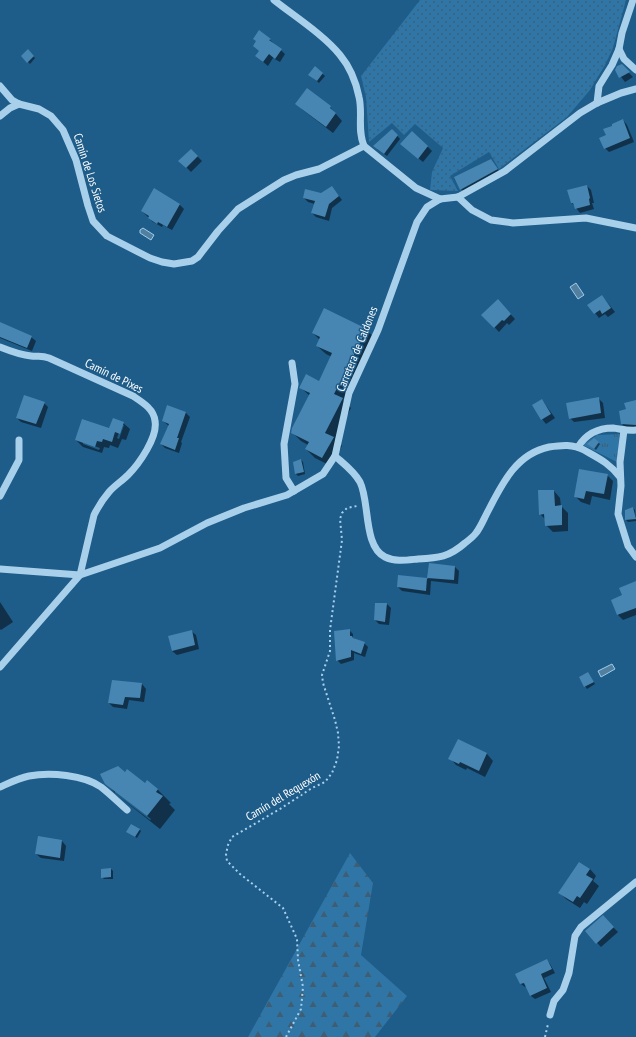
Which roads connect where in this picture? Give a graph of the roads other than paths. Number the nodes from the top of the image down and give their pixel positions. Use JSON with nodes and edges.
{"nodes":[{"id":1,"x":274,"y":0,"type":"edge"},
{"id":2,"x":633,"y":0,"type":"edge"},
{"id":3,"x":619,"y":49,"type":"junction"},
{"id":4,"x":636,"y":70,"type":"edge"},
{"id":5,"x":0,"y":86,"type":"edge"},
{"id":6,"x":636,"y":89,"type":"edge"},
{"id":7,"x":597,"y":103,"type":"junction"},
{"id":8,"x":19,"y":104,"type":"junction"},
{"id":9,"x":0,"y":116,"type":"edge"},
{"id":10,"x":364,"y":146,"type":"junction"},
{"id":11,"x":458,"y":197,"type":"junction"},
{"id":12,"x":440,"y":199,"type":"junction"},
{"id":13,"x":636,"y":228,"type":"edge"},
{"id":14,"x":0,"y":347,"type":"edge"},
{"id":15,"x":292,"y":363,"type":"dead end"},
{"id":16,"x":624,"y":430,"type":"junction"},
{"id":17,"x":636,"y":430,"type":"edge"},
{"id":18,"x":19,"y":440,"type":"dead end"},
{"id":19,"x":578,"y":447,"type":"junction"},
{"id":20,"x":334,"y":456,"type":"junction"},
{"id":21,"x":620,"y":477,"type":"junction"},
{"id":22,"x":294,"y":491,"type":"junction"},
{"id":23,"x":0,"y":496,"type":"edge"},
{"id":24,"x":636,"y":557,"type":"edge"},
{"id":25,"x":0,"y":569,"type":"edge"},
{"id":26,"x":80,"y":575,"type":"junction"},
{"id":27,"x":0,"y":667,"type":"edge"},
{"id":28,"x":0,"y":787,"type":"edge"},
{"id":29,"x":127,"y":810,"type":"dead end"},
{"id":30,"x":636,"y":882,"type":"edge"},
{"id":31,"x":550,"y":1015,"type":"road end"}],
"edges":[{"from":1,"to":10,"type":"street"},
{"from":2,"to":3,"type":"street"},
{"from":3,"to":4,"type":"street"},
{"from":3,"to":7,"type":"street"},
{"from":5,"to":8,"type":"street","name":"Camín de Los Sietos"},
{"from":6,"to":7,"type":"street"},
{"from":7,"to":11,"type":"street"},
{"from":8,"to":9,"type":"street"},
{"from":8,"to":10,"type":"street","name":"Camín de Los Sietos"},
{"from":10,"to":12,"type":"street"},
{"from":11,"to":12,"type":"street"},
{"from":11,"to":13,"type":"street"},
{"from":12,"to":20,"type":"street","name":"Carretera de Caldones"},
{"from":14,"to":26,"type":"street","name":"Camín de Pixes"},
{"from":15,"to":22,"type":"street"},
{"from":16,"to":17,"type":"street"},
{"from":16,"to":19,"type":"street"},
{"from":16,"to":21,"type":"street"},
{"from":18,"to":23,"type":"street"},
{"from":19,"to":20,"type":"street"},
{"from":19,"to":21,"type":"street"},
{"from":20,"to":22,"type":"street","name":"Carretera de Caldones"},
{"from":21,"to":24,"type":"street"},
{"from":22,"to":26,"type":"street","name":"Carretera de Caldones"},
{"from":25,"to":26,"type":"street","name":"Carretera de Caldones"},
{"from":26,"to":27,"type":"street"},
{"from":28,"to":29,"type":"street"},
{"from":30,"to":31,"type":"street"}]}
